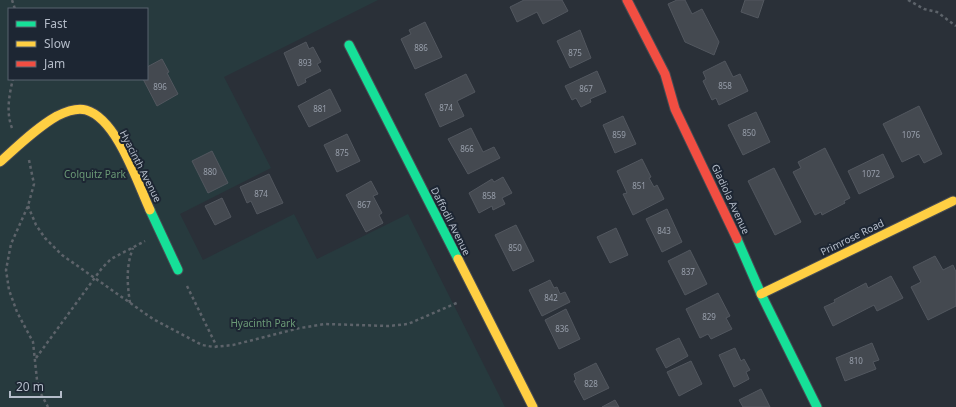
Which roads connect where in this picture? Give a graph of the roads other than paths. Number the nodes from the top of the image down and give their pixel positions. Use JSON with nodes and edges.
{"nodes":[{"id":1,"x":627,"y":0,"type":"edge"},
{"id":2,"x":349,"y":45,"type":"dead end"},
{"id":3,"x":0,"y":162,"type":"edge"},
{"id":4,"x":953,"y":201,"type":"dead end"},
{"id":5,"x":178,"y":270,"type":"road end"},
{"id":6,"x":761,"y":294,"type":"junction"},
{"id":7,"x":533,"y":407,"type":"edge"},
{"id":8,"x":817,"y":407,"type":"edge"}],
"edges":[{"from":1,"to":6,"type":"street","name":"Gladiola Avenue"},
{"from":2,"to":7,"type":"street","name":"Daffodil Avenue"},
{"from":3,"to":5,"type":"street","name":"Hyacinth Avenue"},
{"from":4,"to":6,"type":"street","name":"Primrose Road"},
{"from":6,"to":8,"type":"street","name":"Gladiola Avenue"}]}
